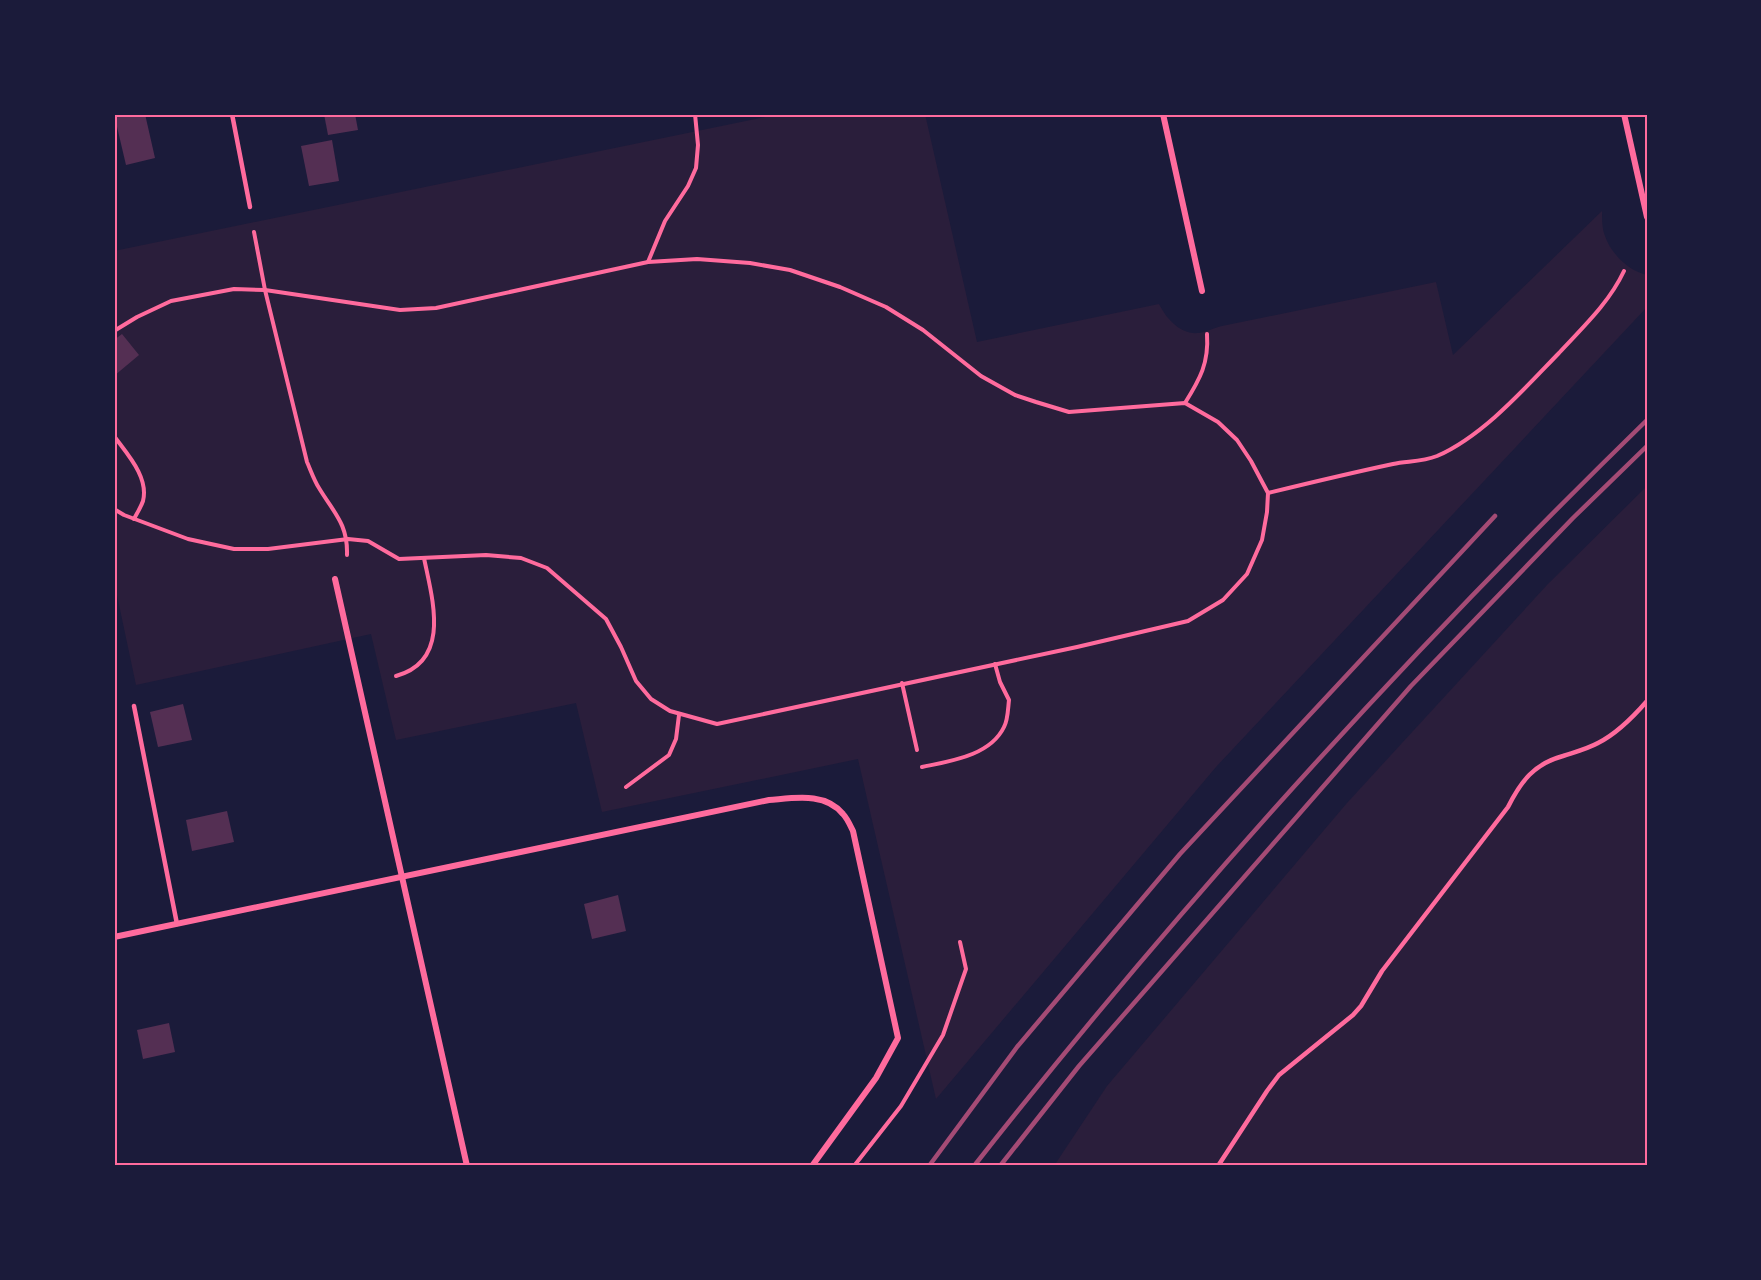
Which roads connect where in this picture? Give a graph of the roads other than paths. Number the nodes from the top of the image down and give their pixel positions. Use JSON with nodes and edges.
{"nodes":[{"id":1,"x":232,"y":114,"type":"edge"},
{"id":2,"x":1163,"y":114,"type":"edge"},
{"id":3,"x":1624,"y":114,"type":"edge"},
{"id":4,"x":250,"y":207,"type":"dead end"},
{"id":5,"x":1647,"y":217,"type":"edge"},
{"id":6,"x":1202,"y":291,"type":"dead end"},
{"id":7,"x":335,"y":579,"type":"dead end"},
{"id":8,"x":1647,"y":700,"type":"edge"},
{"id":9,"x":134,"y":706,"type":"dead end"},
{"id":10,"x":402,"y":877,"type":"junction"},
{"id":11,"x":177,"y":924,"type":"junction"},
{"id":12,"x":114,"y":938,"type":"edge"},
{"id":13,"x":467,"y":1166,"type":"edge"},
{"id":14,"x":812,"y":1166,"type":"edge"},
{"id":15,"x":1218,"y":1166,"type":"edge"}],
"edges":[{"from":1,"to":4,"type":"lane"},
{"from":2,"to":6,"type":"street"},
{"from":3,"to":5,"type":"street"},
{"from":7,"to":10,"type":"street"},
{"from":8,"to":15,"type":"lane"},
{"from":9,"to":11,"type":"lane"},
{"from":10,"to":11,"type":"street"},
{"from":10,"to":13,"type":"street"},
{"from":10,"to":14,"type":"street"},
{"from":11,"to":12,"type":"street"}]}
